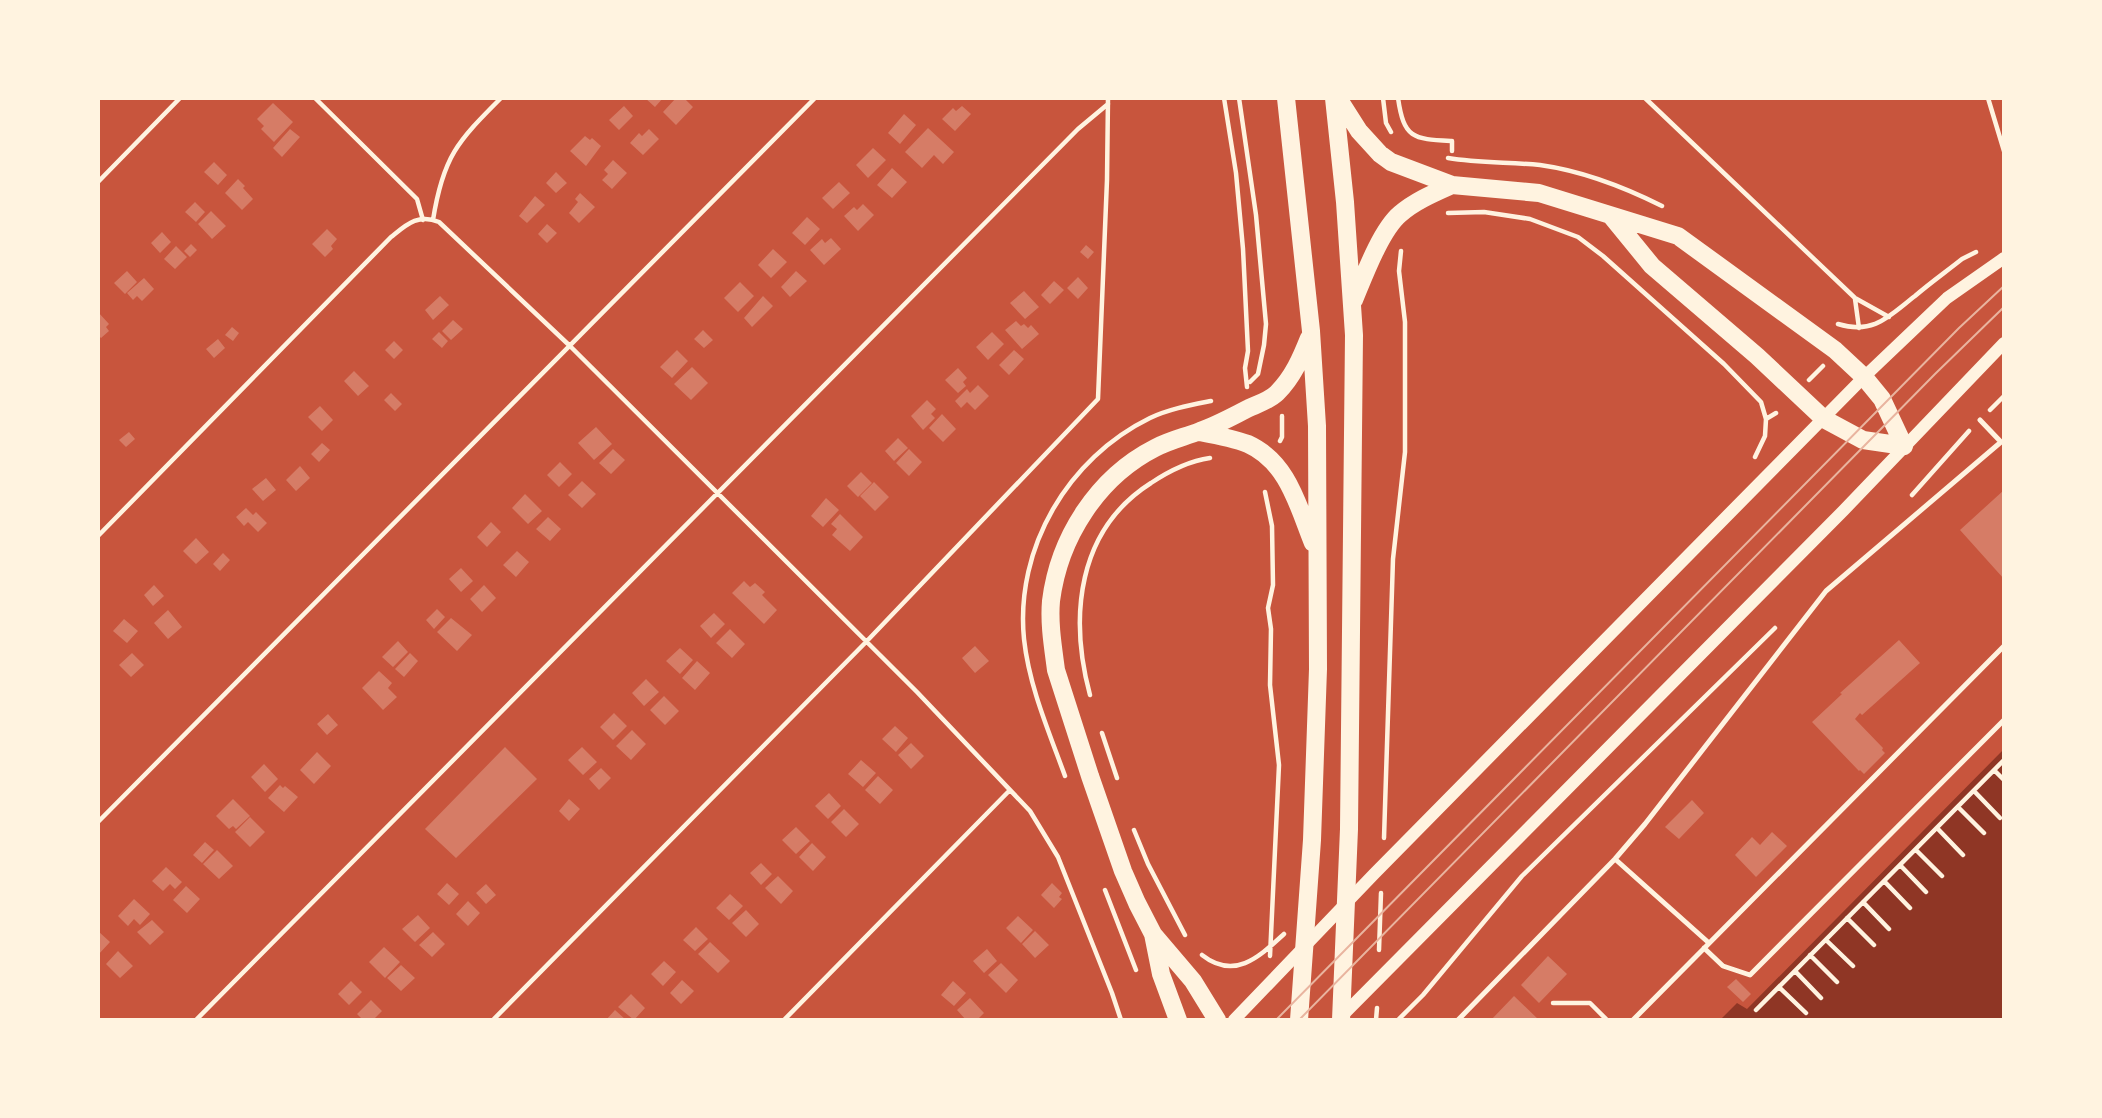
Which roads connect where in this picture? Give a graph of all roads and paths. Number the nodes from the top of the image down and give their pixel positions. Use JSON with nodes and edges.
{"nodes":[{"id":1,"x":180,"y":98,"type":"edge"},
{"id":2,"x":315,"y":98,"type":"edge"},
{"id":3,"x":501,"y":98,"type":"edge"},
{"id":4,"x":815,"y":98,"type":"edge"},
{"id":5,"x":1224,"y":98,"type":"edge"},
{"id":6,"x":1239,"y":98,"type":"edge"},
{"id":7,"x":1286,"y":98,"type":"edge"},
{"id":8,"x":1336,"y":98,"type":"edge"},
{"id":9,"x":1383,"y":98,"type":"edge"},
{"id":10,"x":1398,"y":98,"type":"edge"},
{"id":11,"x":1988,"y":98,"type":"edge"},
{"id":12,"x":1648,"y":100,"type":"edge"},
{"id":13,"x":1108,"y":101,"type":"edge"},
{"id":14,"x":1386,"y":123,"type":"dead end"},
{"id":15,"x":1452,"y":151,"type":"dead end"},
{"id":16,"x":2004,"y":151,"type":"edge"},
{"id":17,"x":1451,"y":159,"type":"dead end"},
{"id":18,"x":1511,"y":163,"type":"dead end"},
{"id":19,"x":98,"y":182,"type":"edge"},
{"id":20,"x":1452,"y":185,"type":"junction"},
{"id":21,"x":1444,"y":214,"type":"dead end"},
{"id":22,"x":1612,"y":217,"type":"junction"},
{"id":23,"x":423,"y":220,"type":"junction"},
{"id":24,"x":433,"y":220,"type":"junction"},
{"id":25,"x":1402,"y":246,"type":"dead end"},
{"id":26,"x":1985,"y":246,"type":"dead end"},
{"id":27,"x":2004,"y":258,"type":"edge"},
{"id":28,"x":1855,"y":298,"type":"junction"},
{"id":29,"x":1353,"y":303,"type":"junction"},
{"id":30,"x":1889,"y":317,"type":"junction"},
{"id":31,"x":1835,"y":323,"type":"dead end"},
{"id":32,"x":1859,"y":328,"type":"junction"},
{"id":33,"x":1311,"y":331,"type":"junction"},
{"id":34,"x":2004,"y":343,"type":"edge"},
{"id":35,"x":570,"y":346,"type":"junction"},
{"id":36,"x":1826,"y":363,"type":"dead end"},
{"id":37,"x":1258,"y":374,"type":"dead end"},
{"id":38,"x":1864,"y":377,"type":"junction"},
{"id":39,"x":1810,"y":380,"type":"dead end"},
{"id":40,"x":1247,"y":386,"type":"dead end"},
{"id":41,"x":1769,"y":396,"type":"dead end"},
{"id":42,"x":2004,"y":396,"type":"edge"},
{"id":43,"x":1223,"y":398,"type":"dead end"},
{"id":44,"x":1761,"y":402,"type":"junction"},
{"id":45,"x":1278,"y":408,"type":"dead end"},
{"id":46,"x":1776,"y":413,"type":"dead end"},
{"id":47,"x":1824,"y":419,"type":"junction"},
{"id":48,"x":1980,"y":420,"type":"junction"},
{"id":49,"x":1199,"y":432,"type":"junction"},
{"id":50,"x":1277,"y":446,"type":"dead end"},
{"id":51,"x":1904,"y":446,"type":"junction"},
{"id":52,"x":1213,"y":457,"type":"dead end"},
{"id":53,"x":1264,"y":487,"type":"dead end"},
{"id":54,"x":716,"y":494,"type":"junction"},
{"id":55,"x":1909,"y":497,"type":"dead end"},
{"id":56,"x":98,"y":536,"type":"edge"},
{"id":57,"x":1316,"y":553,"type":"junction"},
{"id":58,"x":1783,"y":619,"type":"dead end"},
{"id":59,"x":866,"y":642,"type":"junction"},
{"id":60,"x":2004,"y":646,"type":"edge"},
{"id":61,"x":1093,"y":705,"type":"dead end"},
{"id":62,"x":2004,"y":720,"type":"edge"},
{"id":63,"x":1101,"y":730,"type":"dead end"},
{"id":64,"x":2004,"y":761,"type":"edge"},
{"id":65,"x":1994,"y":770,"type":"junction"},
{"id":66,"x":1117,"y":780,"type":"dead end"},
{"id":67,"x":2004,"y":780,"type":"edge"},
{"id":68,"x":1067,"y":783,"type":"dead end"},
{"id":69,"x":1009,"y":791,"type":"junction"},
{"id":70,"x":1974,"y":791,"type":"junction"},
{"id":71,"x":1958,"y":807,"type":"junction"},
{"id":72,"x":2000,"y":818,"type":"dead end"},
{"id":73,"x":98,"y":822,"type":"edge"},
{"id":74,"x":1937,"y":828,"type":"junction"},
{"id":75,"x":1134,"y":829,"type":"dead end"},
{"id":76,"x":1984,"y":833,"type":"dead end"},
{"id":77,"x":1384,"y":846,"type":"dead end"},
{"id":78,"x":1916,"y":849,"type":"junction"},
{"id":79,"x":1963,"y":855,"type":"dead end"},
{"id":80,"x":1615,"y":859,"type":"junction"},
{"id":81,"x":1900,"y":865,"type":"junction"},
{"id":82,"x":1942,"y":876,"type":"dead end"},
{"id":83,"x":1884,"y":881,"type":"junction"},
{"id":84,"x":1104,"y":886,"type":"dead end"},
{"id":85,"x":1382,"y":889,"type":"dead end"},
{"id":86,"x":1926,"y":892,"type":"dead end"},
{"id":87,"x":1863,"y":902,"type":"junction"},
{"id":88,"x":1272,"y":903,"type":"dead end"},
{"id":89,"x":1910,"y":908,"type":"dead end"},
{"id":90,"x":1847,"y":918,"type":"junction"},
{"id":91,"x":1889,"y":929,"type":"dead end"},
{"id":92,"x":1153,"y":934,"type":"junction"},
{"id":93,"x":1187,"y":938,"type":"dead end"},
{"id":94,"x":1826,"y":939,"type":"junction"},
{"id":95,"x":1709,"y":943,"type":"junction"},
{"id":96,"x":1874,"y":945,"type":"dead end"},
{"id":97,"x":1704,"y":948,"type":"junction"},
{"id":98,"x":1810,"y":955,"type":"junction"},
{"id":99,"x":1379,"y":957,"type":"dead end"},
{"id":100,"x":1209,"y":961,"type":"dead end"},
{"id":101,"x":1134,"y":965,"type":"dead end"},
{"id":102,"x":1245,"y":965,"type":"dead end"},
{"id":103,"x":1853,"y":966,"type":"dead end"},
{"id":104,"x":1795,"y":971,"type":"junction"},
{"id":105,"x":1837,"y":982,"type":"dead end"},
{"id":106,"x":1779,"y":987,"type":"junction"},
{"id":107,"x":1821,"y":998,"type":"dead end"},
{"id":108,"x":1553,"y":1003,"type":"dead end"},
{"id":109,"x":1377,"y":1007,"type":"dead end"},
{"id":110,"x":1756,"y":1010,"type":"dead end"},
{"id":111,"x":1806,"y":1013,"type":"dead end"},
{"id":112,"x":196,"y":1020,"type":"edge"},
{"id":113,"x":493,"y":1020,"type":"edge"},
{"id":114,"x":784,"y":1020,"type":"edge"},
{"id":115,"x":1121,"y":1020,"type":"edge"},
{"id":116,"x":1178,"y":1020,"type":"edge"},
{"id":117,"x":1217,"y":1020,"type":"edge"},
{"id":118,"x":1234,"y":1020,"type":"edge"},
{"id":119,"x":1299,"y":1020,"type":"edge"},
{"id":120,"x":1339,"y":1020,"type":"edge"},
{"id":121,"x":1376,"y":1020,"type":"edge"},
{"id":122,"x":1398,"y":1020,"type":"edge"},
{"id":123,"x":1458,"y":1020,"type":"edge"},
{"id":124,"x":1607,"y":1020,"type":"edge"},
{"id":125,"x":1633,"y":1020,"type":"edge"}],
"edges":[{"from":1,"to":19,"type":"path"},
{"from":2,"to":23,"type":"path"},
{"from":3,"to":24,"type":"path"},
{"from":4,"to":35,"type":"path"},
{"from":5,"to":40,"type":"path"},
{"from":6,"to":37,"type":"path"},
{"from":7,"to":33,"type":"main road"},
{"from":8,"to":20,"type":"main road"},
{"from":8,"to":29,"type":"main road"},
{"from":9,"to":14,"type":"path"},
{"from":10,"to":15,"type":"path"},
{"from":11,"to":16,"type":"path"},
{"from":12,"to":28,"type":"path"},
{"from":13,"to":54,"type":"path"},
{"from":13,"to":59,"type":"path"},
{"from":17,"to":18,"type":"path"},
{"from":20,"to":22,"type":"main road"},
{"from":20,"to":29,"type":"main road"},
{"from":21,"to":44,"type":"path"},
{"from":22,"to":38,"type":"main road"},
{"from":22,"to":47,"type":"main road"},
{"from":23,"to":24,"type":"path"},
{"from":23,"to":56,"type":"path"},
{"from":24,"to":35,"type":"path"},
{"from":25,"to":77,"type":"path"},
{"from":26,"to":30,"type":"path"},
{"from":27,"to":38,"type":"street"},
{"from":28,"to":30,"type":"path"},
{"from":28,"to":32,"type":"path"},
{"from":29,"to":120,"type":"main road"},
{"from":30,"to":32,"type":"path"},
{"from":31,"to":32,"type":"path"},
{"from":33,"to":49,"type":"main road"},
{"from":33,"to":57,"type":"main road"},
{"from":34,"to":51,"type":"street"},
{"from":35,"to":54,"type":"path"},
{"from":35,"to":73,"type":"path"},
{"from":36,"to":39,"type":"path"},
{"from":38,"to":47,"type":"street"},
{"from":38,"to":51,"type":"main road"},
{"from":41,"to":44,"type":"path"},
{"from":42,"to":48,"type":"path"},
{"from":43,"to":68,"type":"path"},
{"from":44,"to":46,"type":"path"},
{"from":45,"to":50,"type":"path"},
{"from":47,"to":51,"type":"main road"},
{"from":47,"to":118,"type":"street"},
{"from":48,"to":55,"type":"path"},
{"from":48,"to":80,"type":"lane"},
{"from":49,"to":57,"type":"main road"},
{"from":49,"to":92,"type":"main road"},
{"from":51,"to":120,"type":"street"},
{"from":52,"to":61,"type":"path"},
{"from":53,"to":88,"type":"path"},
{"from":54,"to":59,"type":"path"},
{"from":54,"to":112,"type":"path"},
{"from":57,"to":119,"type":"main road"},
{"from":58,"to":122,"type":"path"},
{"from":59,"to":69,"type":"path"},
{"from":59,"to":113,"type":"path"},
{"from":60,"to":95,"type":"lane"},
{"from":62,"to":97,"type":"lane"},
{"from":63,"to":66,"type":"path"},
{"from":64,"to":65,"type":"path"},
{"from":65,"to":67,"type":"path"},
{"from":65,"to":70,"type":"path"},
{"from":69,"to":114,"type":"path"},
{"from":69,"to":115,"type":"path"},
{"from":70,"to":71,"type":"path"},
{"from":70,"to":72,"type":"path"},
{"from":71,"to":74,"type":"path"},
{"from":71,"to":76,"type":"path"},
{"from":74,"to":78,"type":"path"},
{"from":74,"to":79,"type":"path"},
{"from":75,"to":93,"type":"path"},
{"from":78,"to":81,"type":"path"},
{"from":78,"to":82,"type":"path"},
{"from":80,"to":95,"type":"lane"},
{"from":80,"to":123,"type":"lane"},
{"from":81,"to":83,"type":"path"},
{"from":81,"to":86,"type":"path"},
{"from":83,"to":87,"type":"path"},
{"from":83,"to":89,"type":"path"},
{"from":84,"to":101,"type":"path"},
{"from":85,"to":99,"type":"path"},
{"from":87,"to":90,"type":"path"},
{"from":87,"to":91,"type":"path"},
{"from":90,"to":94,"type":"path"},
{"from":90,"to":96,"type":"path"},
{"from":92,"to":116,"type":"main road"},
{"from":92,"to":117,"type":"main road"},
{"from":94,"to":98,"type":"path"},
{"from":94,"to":103,"type":"path"},
{"from":95,"to":97,"type":"lane"},
{"from":97,"to":125,"type":"lane"},
{"from":98,"to":104,"type":"path"},
{"from":98,"to":105,"type":"path"},
{"from":100,"to":102,"type":"path"},
{"from":104,"to":106,"type":"path"},
{"from":104,"to":107,"type":"path"},
{"from":106,"to":110,"type":"path"},
{"from":106,"to":111,"type":"path"},
{"from":108,"to":124,"type":"path"},
{"from":109,"to":121,"type":"path"}]}
